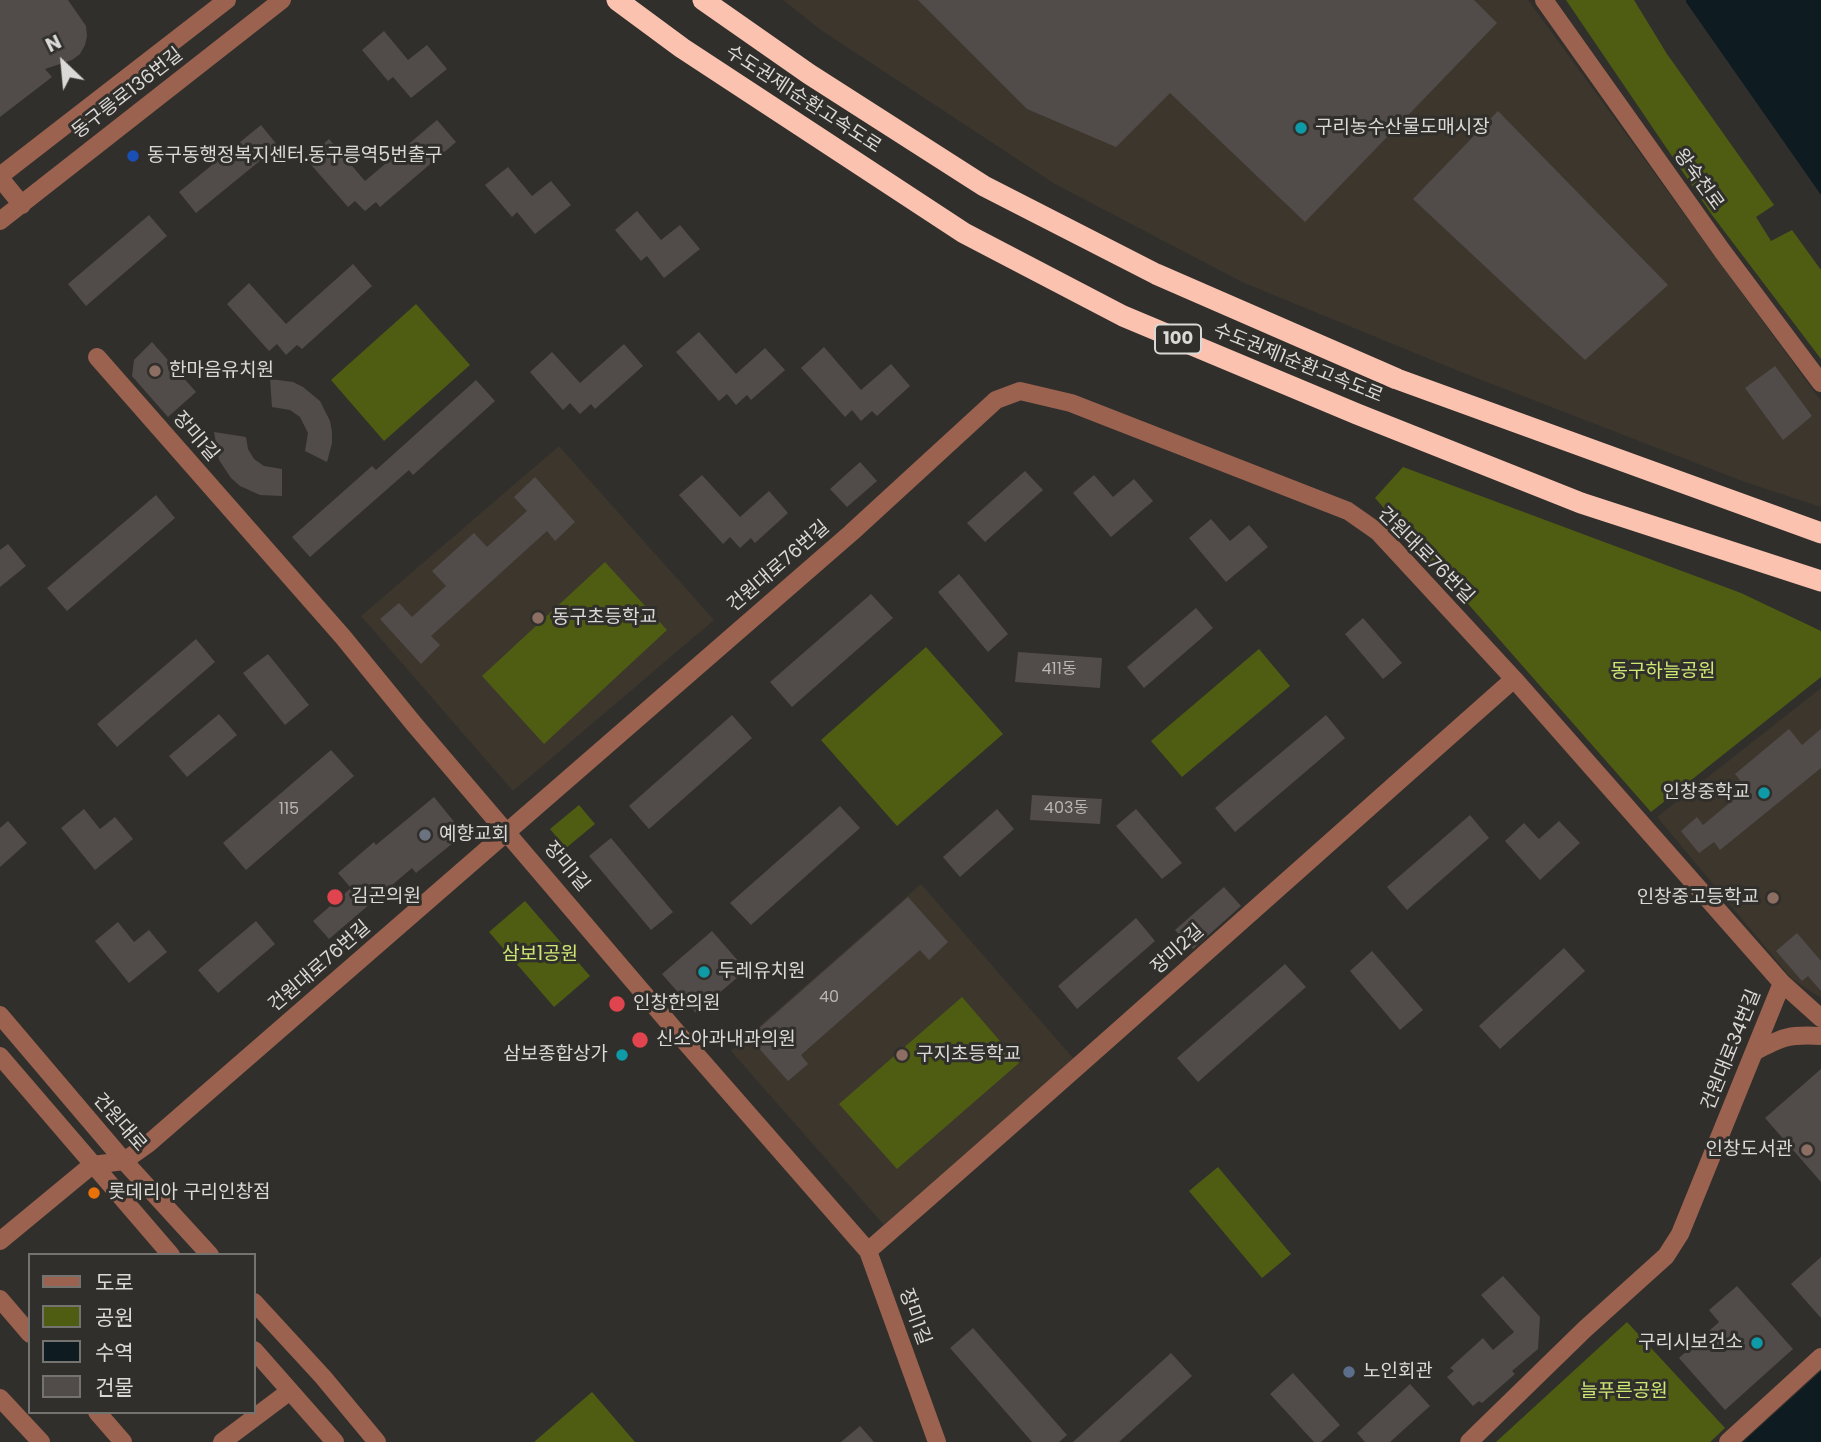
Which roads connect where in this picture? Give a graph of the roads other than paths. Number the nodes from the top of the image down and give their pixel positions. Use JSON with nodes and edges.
{"nodes":[{"id":1,"x":227,"y":0,"type":"edge"},
{"id":2,"x":282,"y":0,"type":"edge"},
{"id":3,"x":617,"y":0,"type":"edge"},
{"id":4,"x":703,"y":0,"type":"edge"},
{"id":5,"x":1544,"y":0,"type":"edge"},
{"id":6,"x":0,"y":177,"type":"edge"},
{"id":7,"x":22,"y":205,"type":"junction"},
{"id":8,"x":0,"y":221,"type":"edge"},
{"id":9,"x":97,"y":357,"type":"dead end"},
{"id":10,"x":1821,"y":383,"type":"edge"},
{"id":11,"x":1821,"y":533,"type":"edge"},
{"id":12,"x":1821,"y":581,"type":"edge"},
{"id":13,"x":1514,"y":679,"type":"junction"},
{"id":14,"x":508,"y":832,"type":"junction"},
{"id":15,"x":1782,"y":982,"type":"junction"},
{"id":16,"x":0,"y":1014,"type":"edge"},
{"id":17,"x":1821,"y":1018,"type":"edge"},
{"id":18,"x":1821,"y":1036,"type":"edge"},
{"id":19,"x":1754,"y":1052,"type":"junction"},
{"id":20,"x":0,"y":1056,"type":"edge"},
{"id":21,"x":124,"y":1161,"type":"junction"},
{"id":22,"x":92,"y":1165,"type":"junction"},
{"id":23,"x":0,"y":1241,"type":"edge"},
{"id":24,"x":868,"y":1251,"type":"junction"},
{"id":25,"x":169,"y":1253,"type":"edge"},
{"id":26,"x":208,"y":1253,"type":"edge"},
{"id":27,"x":0,"y":1299,"type":"edge"},
{"id":28,"x":256,"y":1304,"type":"edge"},
{"id":29,"x":28,"y":1332,"type":"edge"},
{"id":30,"x":256,"y":1352,"type":"edge"},
{"id":31,"x":1821,"y":1357,"type":"edge"},
{"id":32,"x":290,"y":1391,"type":"junction"},
{"id":33,"x":0,"y":1398,"type":"edge"},
{"id":34,"x":99,"y":1414,"type":"edge"},
{"id":35,"x":41,"y":1442,"type":"edge"},
{"id":36,"x":123,"y":1442,"type":"edge"},
{"id":37,"x":222,"y":1442,"type":"edge"},
{"id":38,"x":335,"y":1442,"type":"edge"},
{"id":39,"x":377,"y":1442,"type":"edge"},
{"id":40,"x":937,"y":1442,"type":"edge"},
{"id":41,"x":1469,"y":1442,"type":"edge"},
{"id":42,"x":1728,"y":1442,"type":"edge"}],
"edges":[{"from":1,"to":6,"type":"street","name":"동구릉로136번길"},
{"from":2,"to":7,"type":"street","name":"동구릉로136번길"},
{"from":3,"to":12,"type":"highway","name":"수도권제1순환고속도로","number":"100"},
{"from":4,"to":11,"type":"highway","name":"수도권제1순환고속도로","number":"100"},
{"from":5,"to":10,"type":"street","name":"왕숙천로"},
{"from":6,"to":7,"type":"street"},
{"from":7,"to":8,"type":"street","name":"동구릉로136번길"},
{"from":9,"to":14,"type":"street","name":"장미1길"},
{"from":13,"to":14,"type":"street","name":"건원대로76번길"},
{"from":13,"to":15,"type":"street","name":"건원대로34번길"},
{"from":13,"to":24,"type":"street","name":"장미2길"},
{"from":14,"to":21,"type":"street","name":"건원대로76번길"},
{"from":14,"to":24,"type":"street","name":"장미1길"},
{"from":15,"to":17,"type":"street"},
{"from":15,"to":19,"type":"street","name":"건원대로34번길"},
{"from":16,"to":21,"type":"street","name":"건원대로"},
{"from":18,"to":19,"type":"street"},
{"from":19,"to":41,"type":"street","name":"건원대로34번길"},
{"from":20,"to":22,"type":"street"},
{"from":21,"to":22,"type":"street"},
{"from":21,"to":26,"type":"street","name":"건원대로"},
{"from":22,"to":23,"type":"street"},
{"from":22,"to":25,"type":"street"},
{"from":24,"to":40,"type":"street","name":"장미1길"},
{"from":27,"to":29,"type":"street"},
{"from":28,"to":39,"type":"street"},
{"from":30,"to":32,"type":"street"},
{"from":31,"to":42,"type":"street"},
{"from":32,"to":37,"type":"street"},
{"from":32,"to":38,"type":"street"},
{"from":33,"to":35,"type":"street"},
{"from":34,"to":36,"type":"street"}]}
